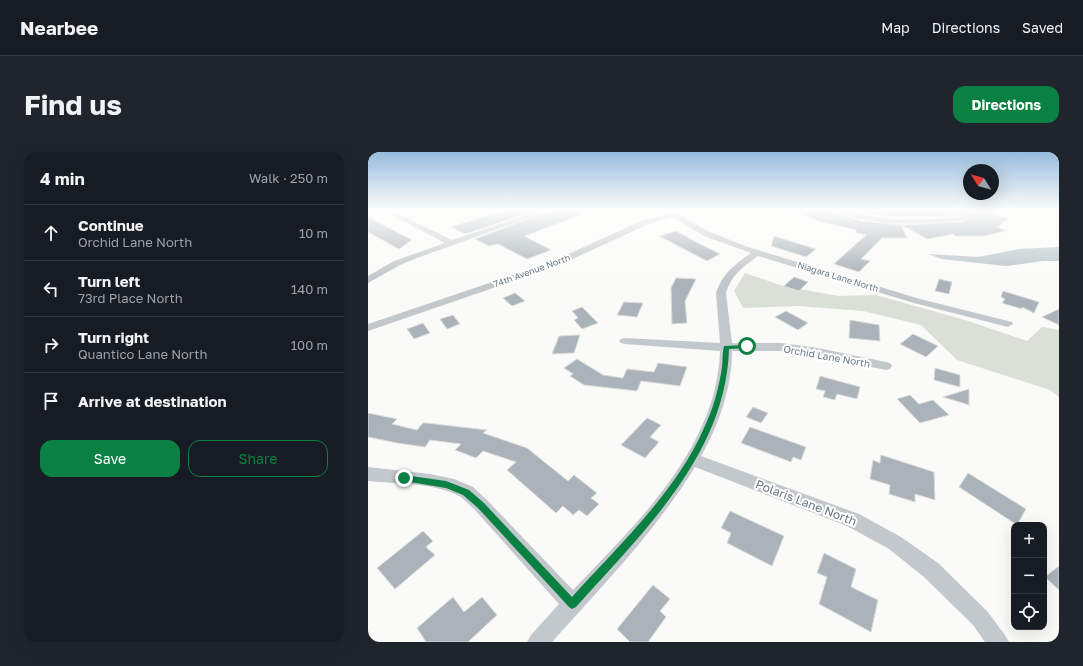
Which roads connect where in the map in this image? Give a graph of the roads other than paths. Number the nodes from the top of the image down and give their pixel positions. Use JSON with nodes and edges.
{"nodes":[{"id":1,"x":431,"y":233,"type":"edge"},
{"id":2,"x":481,"y":233,"type":"edge"},
{"id":3,"x":622,"y":233,"type":"edge"},
{"id":4,"x":706,"y":233,"type":"edge"},
{"id":5,"x":451,"y":243,"type":"junction"},
{"id":6,"x":757,"y":253,"type":"junction"},
{"id":7,"x":368,"y":280,"type":"edge"},
{"id":8,"x":1008,"y":324,"type":"dead end"},
{"id":9,"x":368,"y":328,"type":"edge"},
{"id":10,"x":625,"y":341,"type":"dead end"},
{"id":11,"x":726,"y":347,"type":"junction"},
{"id":12,"x":886,"y":366,"type":"dead end"},
{"id":13,"x":692,"y":459,"type":"junction"},
{"id":14,"x":368,"y":474,"type":"edge"},
{"id":15,"x":572,"y":604,"type":"junction"},
{"id":16,"x":538,"y":642,"type":"edge"},
{"id":17,"x":998,"y":642,"type":"edge"}],
"edges":[{"from":1,"to":5,"type":"street"},
{"from":2,"to":5,"type":"street"},
{"from":3,"to":9,"type":"street","name":"74th Avenue North"},
{"from":4,"to":6,"type":"street","name":"Niagara Lane North"},
{"from":5,"to":7,"type":"street"},
{"from":6,"to":8,"type":"street","name":"Niagara Lane North"},
{"from":6,"to":11,"type":"street"},
{"from":10,"to":11,"type":"street","name":"Orchid Lane North"},
{"from":11,"to":12,"type":"street","name":"Orchid Lane North"},
{"from":11,"to":13,"type":"street"},
{"from":13,"to":15,"type":"street"},
{"from":13,"to":17,"type":"street","name":"Polaris Lane North"},
{"from":14,"to":15,"type":"street"},
{"from":15,"to":16,"type":"street"}]}
